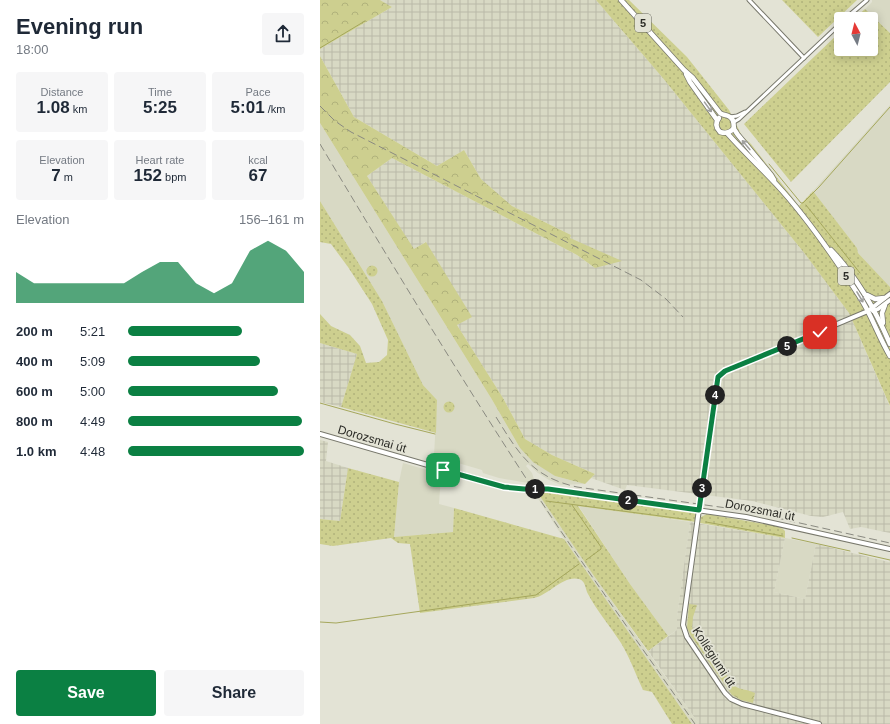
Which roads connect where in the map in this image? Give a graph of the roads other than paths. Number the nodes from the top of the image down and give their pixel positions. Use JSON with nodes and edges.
{"nodes":[{"id":1,"x":621,"y":0,"type":"edge"},
{"id":2,"x":749,"y":0,"type":"edge"},
{"id":3,"x":865,"y":1,"type":"edge"},
{"id":4,"x":853,"y":12,"type":"edge"},
{"id":5,"x":834,"y":30,"type":"edge"},
{"id":6,"x":804,"y":58,"type":"junction"},
{"id":7,"x":684,"y":70,"type":"junction"},
{"id":8,"x":748,"y":110,"type":"junction"},
{"id":9,"x":723,"y":116,"type":"junction"},
{"id":10,"x":730,"y":117,"type":"junction"},
{"id":11,"x":717,"y":120,"type":"junction"},
{"id":12,"x":734,"y":125,"type":"junction"},
{"id":13,"x":727,"y":133,"type":"junction"},
{"id":14,"x":776,"y":184,"type":"junction"},
{"id":15,"x":822,"y":242,"type":"junction"},
{"id":16,"x":866,"y":294,"type":"junction"},
{"id":17,"x":890,"y":294,"type":"edge"},
{"id":18,"x":884,"y":298,"type":"junction"},
{"id":19,"x":890,"y":300,"type":"edge"},
{"id":20,"x":885,"y":304,"type":"junction"},
{"id":21,"x":874,"y":309,"type":"junction"},
{"id":22,"x":868,"y":311,"type":"junction"},
{"id":23,"x":885,"y":333,"type":"junction"},
{"id":24,"x":890,"y":344,"type":"edge"},
{"id":25,"x":890,"y":356,"type":"edge"},
{"id":26,"x":320,"y":434,"type":"edge"},
{"id":27,"x":699,"y":510,"type":"junction"},
{"id":28,"x":890,"y":549,"type":"edge"},
{"id":29,"x":819,"y":724,"type":"edge"}],
"edges":[{"from":1,"to":7,"type":"main road","number":"5"},
{"from":2,"to":6,"type":"street"},
{"from":3,"to":4,"type":"street"},
{"from":5,"to":6,"type":"street"},
{"from":6,"to":8,"type":"street"},
{"from":7,"to":9,"type":"main road","number":"5"},
{"from":7,"to":11,"type":"main road","number":"5","one_way":true},
{"from":8,"to":10,"type":"street"},
{"from":8,"to":12,"type":"street"},
{"from":9,"to":10,"type":"main road"},
{"from":9,"to":11,"type":"main road"},
{"from":10,"to":12,"type":"main road","number":"5"},
{"from":11,"to":13,"type":"main road","number":"5"},
{"from":12,"to":13,"type":"main road"},
{"from":14,"to":12,"type":"main road","number":"5","one_way":true},
{"from":13,"to":14,"type":"main road","number":"5"},
{"from":14,"to":15,"type":"main road","number":"5"},
{"from":15,"to":16,"type":"main road","number":"5"},
{"from":15,"to":22,"type":"main road","number":"5","one_way":true},
{"from":16,"to":18,"type":"main road"},
{"from":16,"to":21,"type":"main road","number":"5"},
{"from":17,"to":18,"type":"street"},
{"from":18,"to":21,"type":"street"},
{"from":19,"to":20,"type":"street"},
{"from":20,"to":21,"type":"street"},
{"from":20,"to":23,"type":"main road"},
{"from":21,"to":22,"type":"street"},
{"from":21,"to":23,"type":"main road","number":"5"},
{"from":22,"to":25,"type":"main road","number":"5"},
{"from":22,"to":27,"type":"street","name":"Kollégiumi út"},
{"from":23,"to":24,"type":"main road","number":"5"},
{"from":26,"to":27,"type":"street","name":"Dorozsmai út"},
{"from":27,"to":28,"type":"street","name":"Dorozsmai út"},
{"from":27,"to":29,"type":"street","name":"Kollégiumi út"}]}
